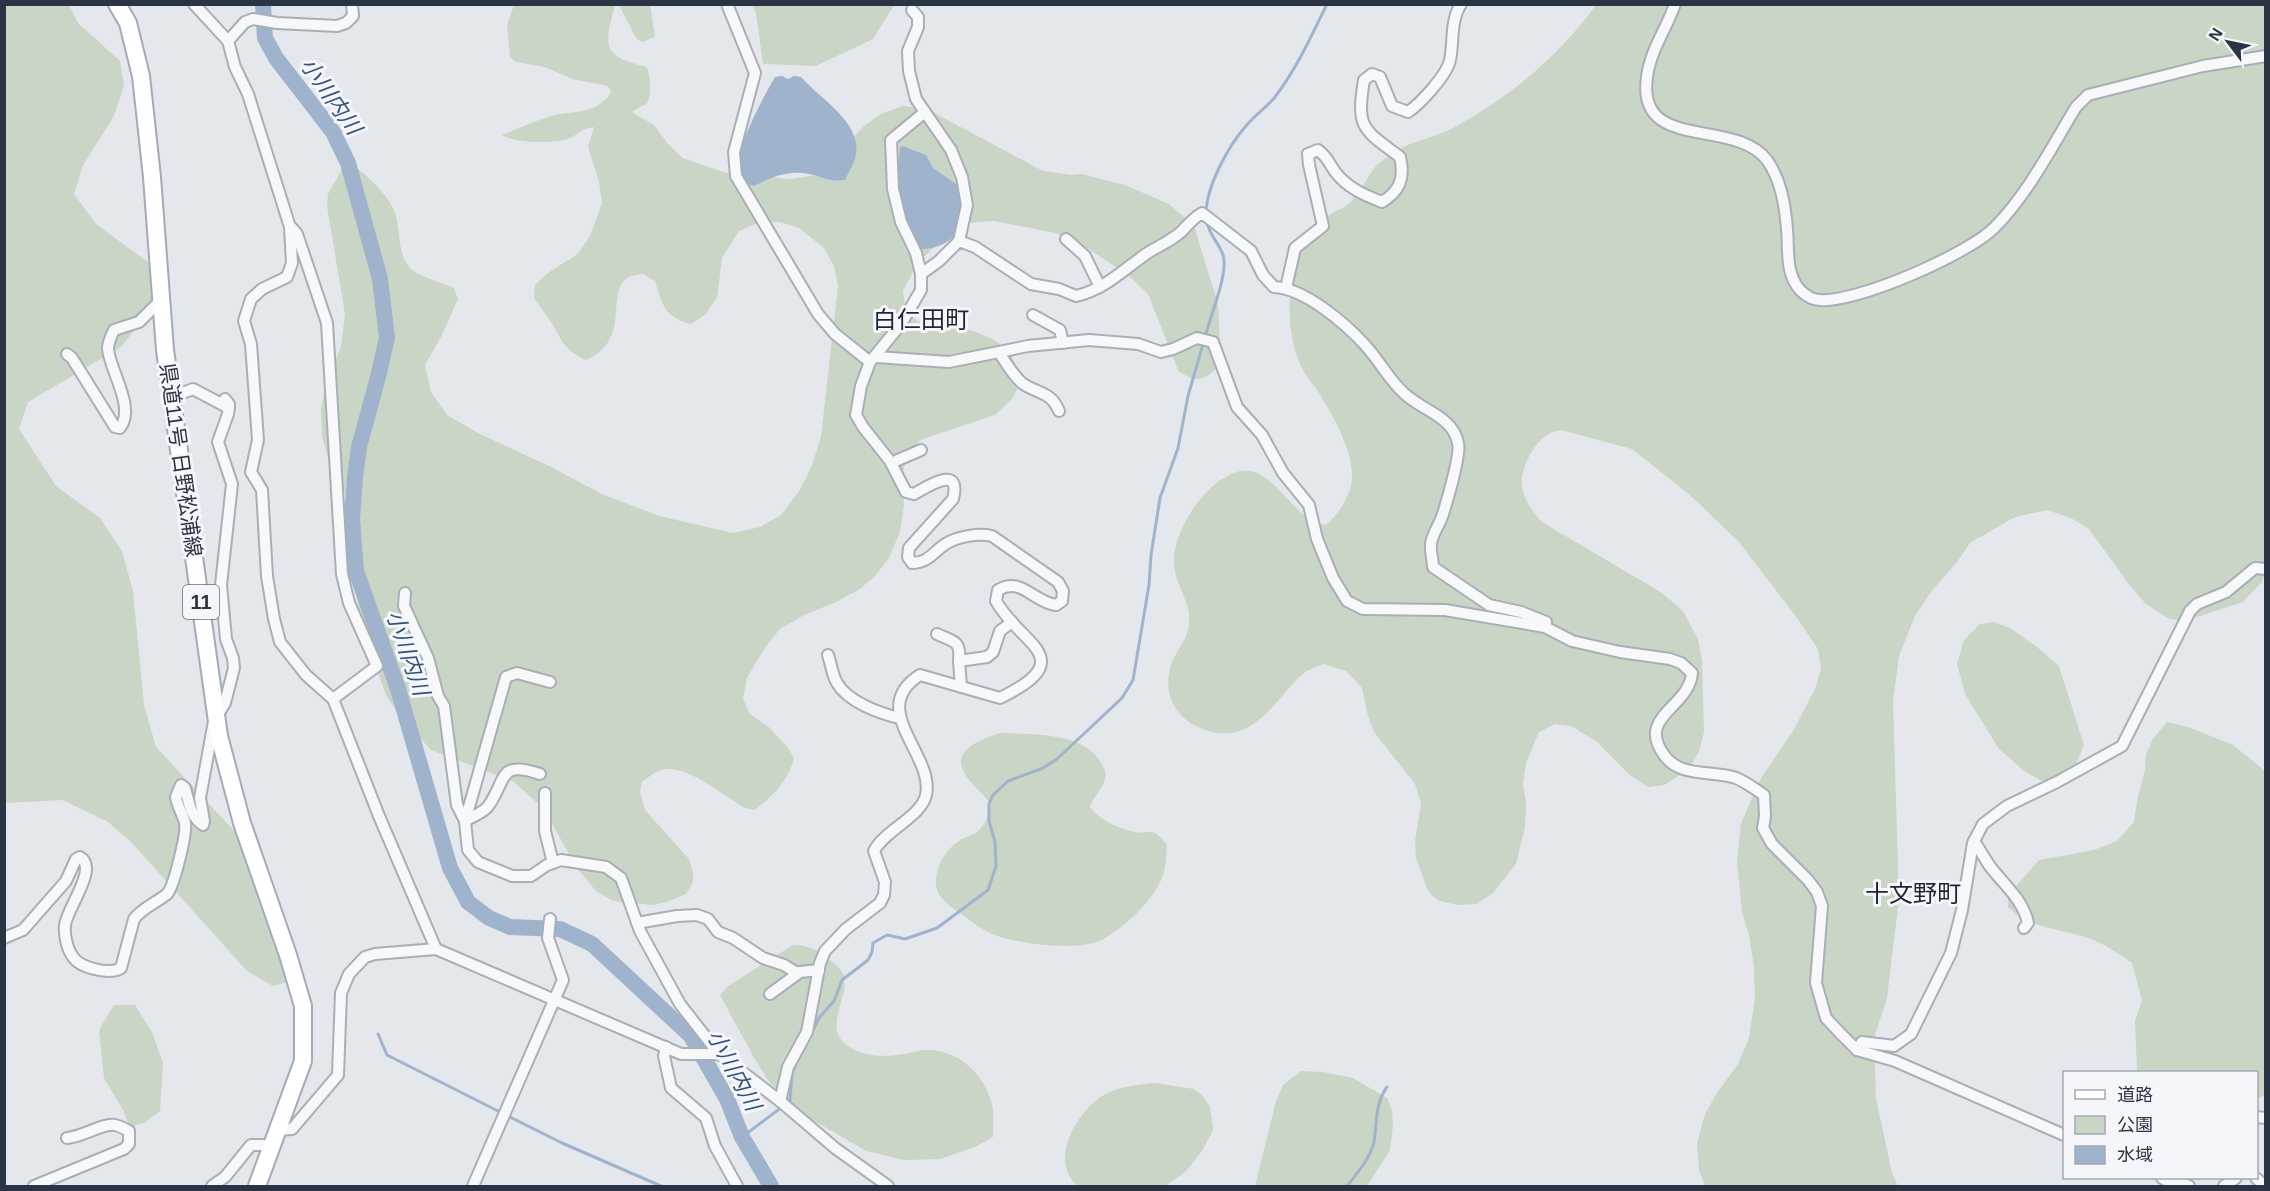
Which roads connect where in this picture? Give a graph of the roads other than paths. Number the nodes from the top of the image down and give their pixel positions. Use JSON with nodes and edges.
{"nodes":[{"id":1,"x":117,"y":4,"type":"edge"},
{"id":2,"x":195,"y":4,"type":"edge"},
{"id":3,"x":352,"y":4,"type":"edge"},
{"id":4,"x":727,"y":4,"type":"edge"},
{"id":5,"x":1461,"y":4,"type":"edge"},
{"id":6,"x":1675,"y":4,"type":"edge"},
{"id":7,"x":912,"y":9,"type":"dead end"},
{"id":8,"x":228,"y":41,"type":"junction"},
{"id":9,"x":2265,"y":56,"type":"edge"},
{"id":10,"x":925,"y":112,"type":"junction"},
{"id":11,"x":290,"y":227,"type":"junction"},
{"id":12,"x":1066,"y":239,"type":"dead end"},
{"id":13,"x":959,"y":241,"type":"junction"},
{"id":14,"x":921,"y":274,"type":"junction"},
{"id":15,"x":1100,"y":287,"type":"junction"},
{"id":16,"x":1286,"y":288,"type":"junction"},
{"id":17,"x":161,"y":300,"type":"junction"},
{"id":18,"x":1033,"y":315,"type":"dead end"},
{"id":19,"x":1063,"y":343,"type":"junction"},
{"id":20,"x":999,"y":352,"type":"junction"},
{"id":21,"x":67,"y":354,"type":"dead end"},
{"id":22,"x":873,"y":360,"type":"junction"},
{"id":23,"x":172,"y":397,"type":"junction"},
{"id":24,"x":1059,"y":411,"type":"dead end"},
{"id":25,"x":921,"y":450,"type":"dead end"},
{"id":26,"x":891,"y":463,"type":"junction"},
{"id":27,"x":2265,"y":569,"type":"edge"},
{"id":28,"x":405,"y":593,"type":"dead end"},
{"id":29,"x":1012,"y":622,"type":"junction"},
{"id":30,"x":937,"y":634,"type":"dead end"},
{"id":31,"x":1572,"y":641,"type":"junction"},
{"id":32,"x":828,"y":655,"type":"dead end"},
{"id":33,"x":959,"y":661,"type":"junction"},
{"id":34,"x":550,"y":682,"type":"dead end"},
{"id":35,"x":961,"y":687,"type":"junction"},
{"id":36,"x":333,"y":699,"type":"junction"},
{"id":37,"x":217,"y":715,"type":"junction"},
{"id":38,"x":899,"y":718,"type":"junction"},
{"id":39,"x":540,"y":774,"type":"dead end"},
{"id":40,"x":545,"y":793,"type":"dead end"},
{"id":41,"x":465,"y":821,"type":"junction"},
{"id":42,"x":1974,"y":841,"type":"junction"},
{"id":43,"x":553,"y":863,"type":"junction"},
{"id":44,"x":550,"y":920,"type":"dead end"},
{"id":45,"x":637,"y":923,"type":"junction"},
{"id":46,"x":2024,"y":928,"type":"dead end"},
{"id":47,"x":4,"y":938,"type":"edge"},
{"id":48,"x":436,"y":949,"type":"junction"},
{"id":49,"x":819,"y":970,"type":"junction"},
{"id":50,"x":797,"y":974,"type":"junction"},
{"id":51,"x":770,"y":994,"type":"dead end"},
{"id":52,"x":556,"y":999,"type":"junction"},
{"id":53,"x":666,"y":1047,"type":"junction"},
{"id":54,"x":1857,"y":1050,"type":"junction"},
{"id":55,"x":719,"y":1053,"type":"junction"},
{"id":56,"x":780,"y":1101,"type":"junction"},
{"id":57,"x":2063,"y":1135,"type":"edge"},
{"id":58,"x":275,"y":1137,"type":"junction"},
{"id":59,"x":67,"y":1138,"type":"dead end"},
{"id":60,"x":2175,"y":1185,"type":"edge"},
{"id":61,"x":34,"y":1186,"type":"edge"},
{"id":62,"x":213,"y":1186,"type":"edge"},
{"id":63,"x":257,"y":1186,"type":"edge"},
{"id":64,"x":473,"y":1186,"type":"edge"},
{"id":65,"x":737,"y":1186,"type":"edge"},
{"id":66,"x":888,"y":1186,"type":"edge"},
{"id":67,"x":2189,"y":1186,"type":"edge"}],
"edges":[{"from":1,"to":17,"type":"main road","name":"県道11号 日野松浦線","number":"11"},
{"from":2,"to":8,"type":"street"},
{"from":3,"to":8,"type":"street"},
{"from":4,"to":22,"type":"street"},
{"from":5,"to":16,"type":"street"},
{"from":6,"to":9,"type":"street"},
{"from":7,"to":10,"type":"street"},
{"from":8,"to":11,"type":"street"},
{"from":10,"to":13,"type":"street"},
{"from":10,"to":14,"type":"street"},
{"from":11,"to":36,"type":"street"},
{"from":11,"to":36,"type":"street"},
{"from":12,"to":15,"type":"street"},
{"from":13,"to":14,"type":"street"},
{"from":13,"to":15,"type":"street"},
{"from":14,"to":22,"type":"street"},
{"from":15,"to":16,"type":"street"},
{"from":16,"to":31,"type":"street"},
{"from":17,"to":21,"type":"street"},
{"from":17,"to":23,"type":"main road","name":"県道11号 日野松浦線","number":"11"},
{"from":18,"to":19,"type":"street"},
{"from":19,"to":20,"type":"street"},
{"from":19,"to":31,"type":"street"},
{"from":20,"to":22,"type":"street"},
{"from":20,"to":24,"type":"street"},
{"from":22,"to":26,"type":"street"},
{"from":23,"to":37,"type":"main road","name":"県道11号 日野松浦線","number":"11"},
{"from":23,"to":37,"type":"street"},
{"from":25,"to":26,"type":"street"},
{"from":26,"to":29,"type":"street"},
{"from":27,"to":42,"type":"street"},
{"from":28,"to":41,"type":"street"},
{"from":29,"to":33,"type":"street"},
{"from":29,"to":35,"type":"street"},
{"from":30,"to":33,"type":"street"},
{"from":31,"to":54,"type":"street"},
{"from":32,"to":38,"type":"street"},
{"from":33,"to":35,"type":"street"},
{"from":34,"to":41,"type":"street"},
{"from":35,"to":38,"type":"street"},
{"from":36,"to":48,"type":"street"},
{"from":37,"to":47,"type":"street"},
{"from":37,"to":58,"type":"main road","name":"県道11号 日野松浦線","number":"11"},
{"from":38,"to":49,"type":"street"},
{"from":39,"to":41,"type":"street"},
{"from":40,"to":43,"type":"street"},
{"from":41,"to":43,"type":"street"},
{"from":42,"to":46,"type":"street"},
{"from":42,"to":54,"type":"street"},
{"from":43,"to":45,"type":"street"},
{"from":44,"to":52,"type":"street"},
{"from":45,"to":50,"type":"street"},
{"from":45,"to":55,"type":"street"},
{"from":48,"to":52,"type":"street"},
{"from":48,"to":58,"type":"street"},
{"from":49,"to":50,"type":"street"},
{"from":49,"to":56,"type":"street"},
{"from":50,"to":51,"type":"street"},
{"from":52,"to":53,"type":"street"},
{"from":52,"to":64,"type":"street"},
{"from":53,"to":55,"type":"street"},
{"from":53,"to":65,"type":"street"},
{"from":54,"to":57,"type":"street"},
{"from":55,"to":56,"type":"street"},
{"from":56,"to":66,"type":"street"},
{"from":58,"to":62,"type":"street"},
{"from":58,"to":63,"type":"main road","name":"県道11号 日野松浦線","number":"11"},
{"from":59,"to":61,"type":"street"},
{"from":60,"to":67,"type":"street"}]}
